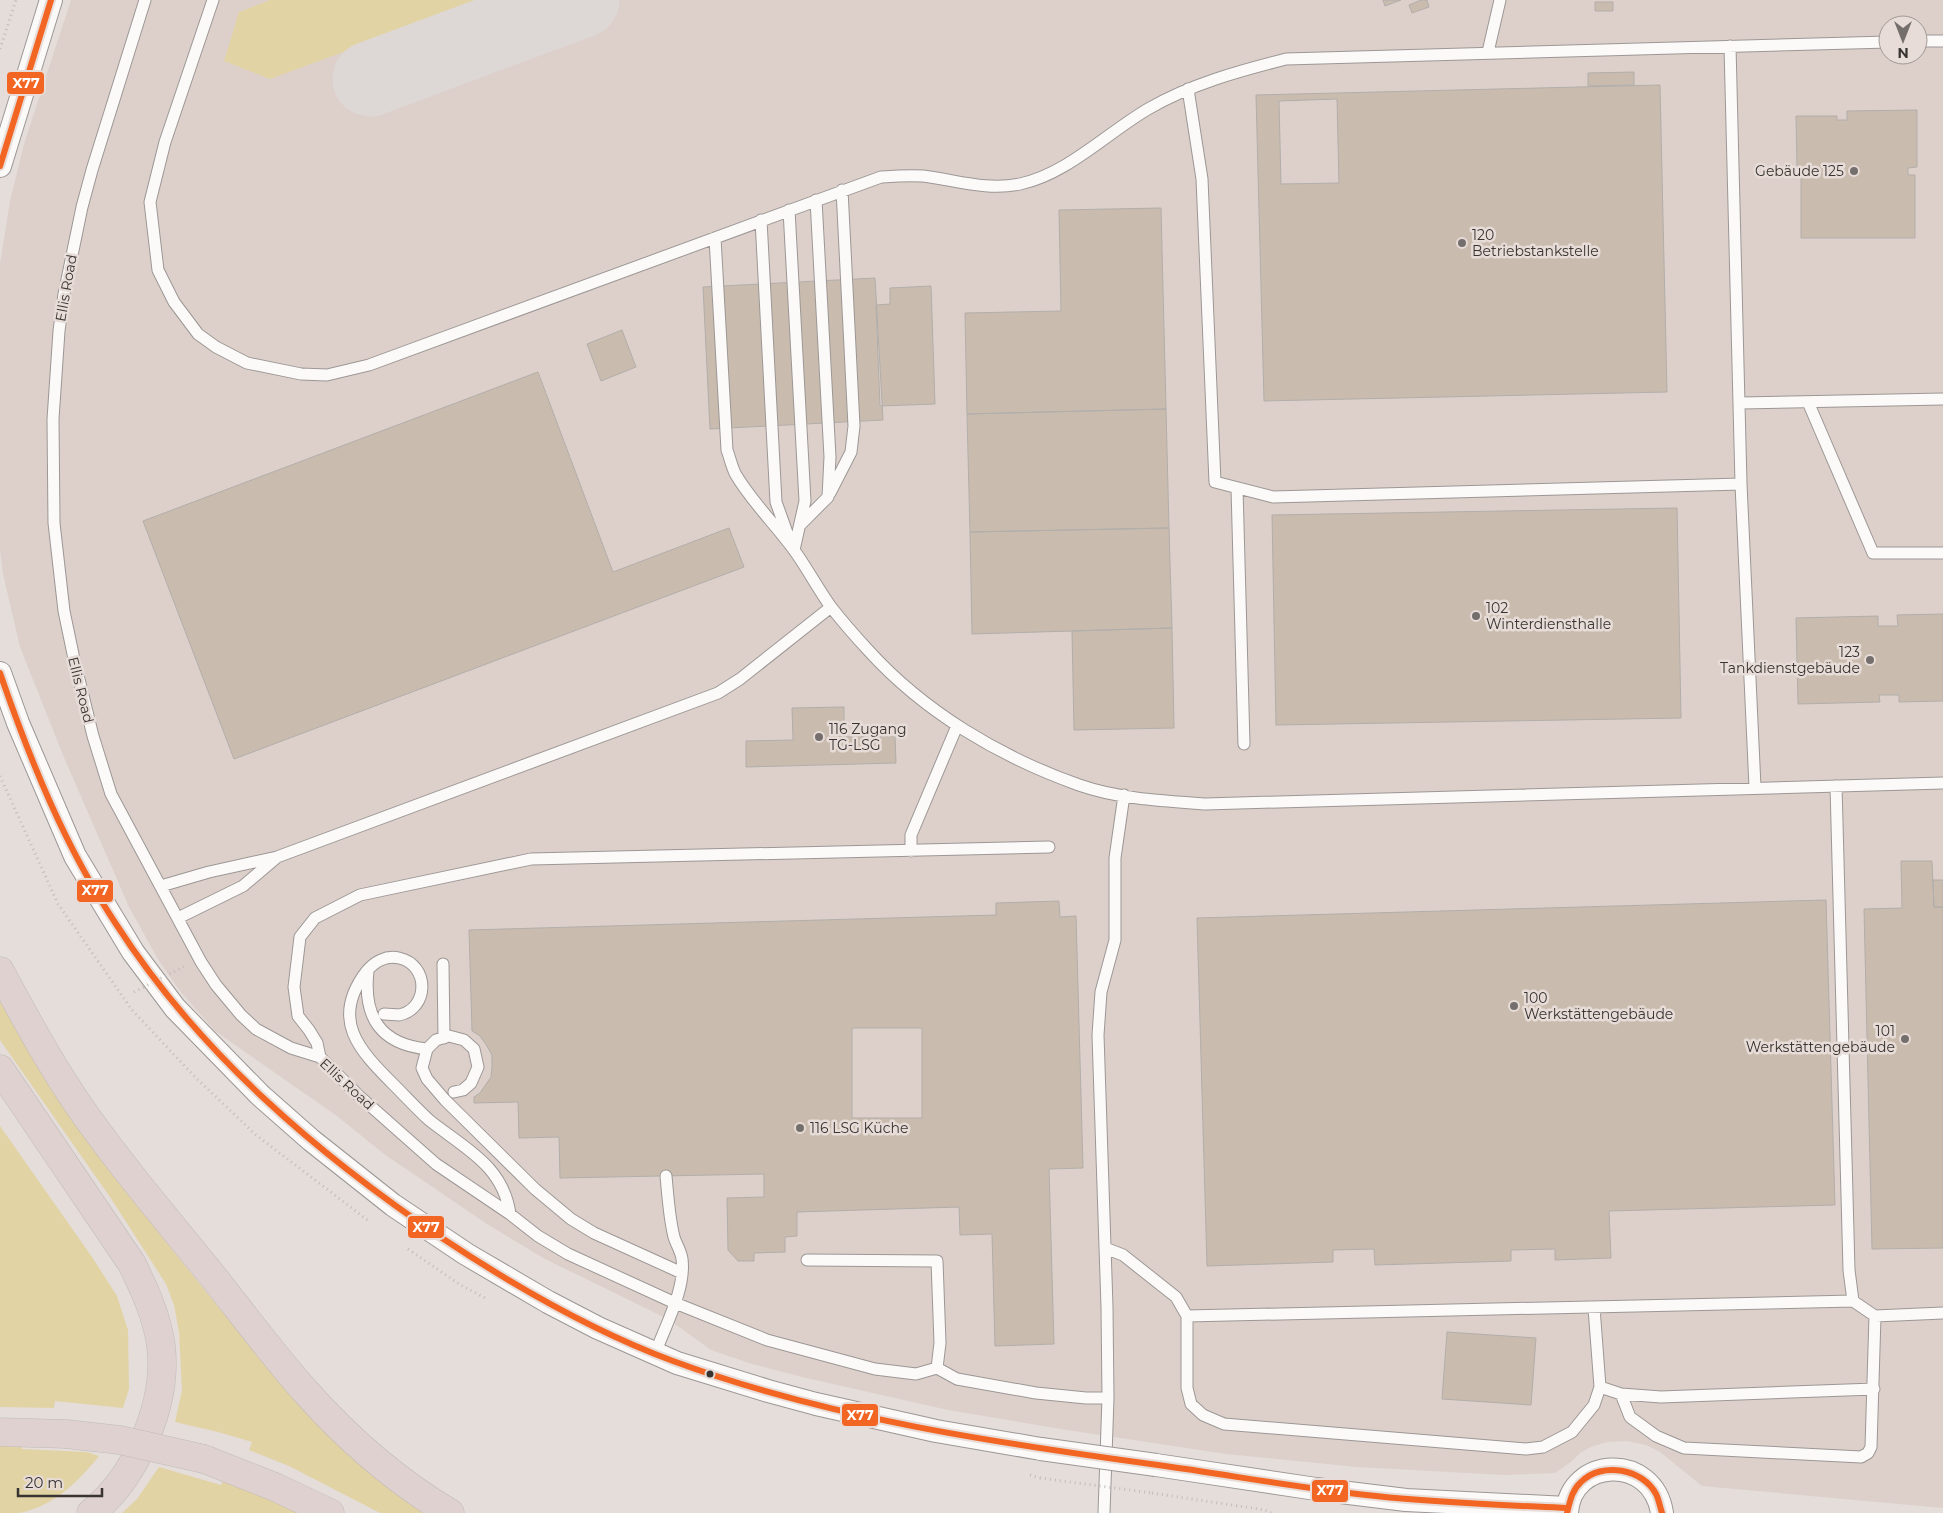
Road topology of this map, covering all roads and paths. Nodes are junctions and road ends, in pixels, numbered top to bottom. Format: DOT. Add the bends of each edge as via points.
graph roads {
  1 [pos="16,0"];
  2 [pos="51,0"];
  3 [pos="145,0"];
  4 [pos="213,0"];
  5 [pos="1500,0"];
  6 [pos="1943,41"];
  7 [pos="1878,42"];
  8 [pos="1928,42"];
  9 [pos="1730,46"];
  10 [pos="0,49"];
  11 [pos="1488,52"];
  12 [pos="1188,89"];
  13 [pos="0,166"];
  14 [pos="842,190"];
  15 [pos="816,200"];
  16 [pos="789,210"];
  17 [pos="762,220"];
  18 [pos="715,238"];
  19 [pos="1943,398"];
  20 [pos="1808,402"];
  21 [pos="1740,403"];
  22 [pos="1741,484"];
  23 [pos="1237,488"];
  24 [pos="828,497"];
  25 [pos="800,526"];
  26 [pos="794,550"];
  27 [pos="1943,553"];
  28 [pos="831,606"];
  29 [pos="0,673"];
  30 [pos="957,726"];
  31 [pos="1244,744"];
  32 [pos="1943,783"];
  33 [pos="1836,786"];
  34 [pos="1755,787"];
  35 [pos="1124,795"];
  36 [pos="1049,847"];
  37 [pos="911,851"];
  38 [pos="277,857"];
  39 [pos="161,886"];
  40 [pos="178,918"];
  41 [pos="443,964"];
  42 [pos="187,965"];
  43 [pos="368,969"];
  44 [pos="0,971"];
  45 [pos="134,992"];
  46 [pos="384,1014"];
  47 [pos="444,1038"];
  48 [pos="427,1049"];
  49 [pos="320,1057"];
  50 [pos="0,1068"];
  51 [pos="454,1092"];
  52 [pos="666,1176"];
  53 [pos="510,1214"];
  54 [pos="1105,1248"];
  55 [pos="807,1260"];
  56 [pos="682,1273"];
  57 [pos="1853,1301"];
  58 [pos="675,1303"];
  59 [pos="1594,1308"];
  60 [pos="1943,1314"];
  61 [pos="1186,1316"];
  62 [pos="1875,1316"];
  63 [pos="655,1354"];
  64 [pos="937,1368"];
  65 [pos="1600,1387"];
  66 [pos="1874,1389"];
  67 [pos="1621,1394"];
  68 [pos="1108,1398"];
  69 [pos="0,1432"];
  70 [pos="1040,1478"];
  71 [pos="1567,1510"];
  72 [pos="91,1513"];
  73 [pos="330,1513"];
  74 [pos="450,1513"];
  75 [pos="1104,1513"];
  76 [pos="1271,1513"];
  77 [pos="1662,1513"];
  1 -- 10 [label="path"];
  2 -- 13 [label="street"];
  3 -- 39 [label="lane, Ellis Road" via="92,170 74,244 59,331 53,470 64,611 93,736 111,794"];
  4 -- 18 [label="lane" via="166,142 150,202 158,270 174,302 198,334 247,363 327,375 361,368"];
  5 -- 11 [label="lane"];
  6 -- 8 [label="lane"];
  7 -- 9 [label="lane"];
  9 -- 11 [label="lane"];
  9 -- 21 [label="lane"];
  11 -- 12 [label="lane" via="1286,59 1231,73"];
  12 -- 14 [label="lane" via="1148,109 1050,174 1021,184 972,185 904,175 881,177"];
  12 -- 23 [label="lane" via="1202,179 1215,482"];
  14 -- 15 [label="lane"];
  14 -- 24 [label="lane" via="854,426 852,452"];
  15 -- 16 [label="lane"];
  15 -- 24 [label="lane" via="830,457"];
  16 -- 17 [label="lane"];
  16 -- 25 [label="lane" via="805,501"];
  17 -- 18 [label="lane"];
  17 -- 26 [label="lane" via="776,502"];
  18 -- 26 [label="lane" via="727,450 735,474"];
  19 -- 20 [label="lane"];
  20 -- 21 [label="lane"];
  20 -- 27 [label="lane" via="1873,553"];
  21 -- 22 [label="lane"];
  22 -- 23 [label="lane" via="1274,497"];
  22 -- 34 [label="lane"];
  23 -- 31 [label="lane"];
  24 -- 25 [label="lane"];
  25 -- 26 [label="lane"];
  26 -- 28 [label="lane"];
  28 -- 30 [label="lane" via="868,651"];
  28 -- 38 [label="lane" via="718,693"];
  29 -- 63 [label="street" via="21,731 75,856 133,952 175,1008 286,1119 394,1205 466,1254 548,1302"];
  30 -- 35 [label="lane" via="1008,755 1070,781"];
  30 -- 37 [label="lane" via="912,835"];
  32 -- 33 [label="lane"];
  33 -- 34 [label="lane"];
  33 -- 57 [label="lane" via="1848,1270"];
  34 -- 35 [label="lane" via="1206,804"];
  35 -- 54 [label="lane" via="1115,858 1115,940 1101,992 1098,1035"];
  36 -- 37 [label="lane"];
  37 -- 49 [label="lane" via="530,859 360,895 314,918 300,937 294,987 298,1016 310,1030"];
  38 -- 39 [label="lane"];
  38 -- 40 [label="lane" via="243,886"];
  39 -- 40 [label="lane, Ellis Road"];
  40 -- 49 [label="lane, Ellis Road" via="201,962 241,1015 273,1039"];
  41 -- 47 [label="lane"];
  42 -- 45 [label="path, bridge"];
  43 -- 46 [label="lane" via="393,956 405,959 416,968 421,978 420,999 414,1006 400,1015"];
  43 -- 48 [label="lane" via="367,1001 383,1033 396,1042"];
  43 -- 53 [label="lane" via="355,987 350,1006 350,1024 356,1041 370,1062 428,1119 498,1176"];
  44 -- 74 [label="highway" via="65,1084 100,1135 300,1385 385,1468"];
  47 -- 48 [label="lane" via="436,1040"];
  47 -- 51 [label="lane" via="464,1040 474,1049 478,1067 471,1083"];
  48 -- 56 [label="lane" via="422,1068 427,1079 535,1189 571,1219 594,1233"];
  49 -- 53 [label="lane, Ellis Road" via="436,1164"];
  50 -- 72 [label="highway" via="132,1264 156,1322 161,1364 153,1421 132,1465"];
  52 -- 56 [label="lane" via="669,1210 682,1258"];
  53 -- 58 [label="lane, Ellis Road" via="568,1254"];
  54 -- 61 [label="lane" via="1123,1255 1176,1297"];
  54 -- 68 [label="lane"];
  55 -- 64 [label="lane" via="937,1261 940,1342"];
  56 -- 58 [label="lane"];
  57 -- 59 [label="lane"];
  57 -- 62 [label="lane"];
  58 -- 63 [label="lane"];
  58 -- 64 [label="lane, Ellis Road" via="767,1340 876,1369 916,1374"];
  59 -- 61 [label="lane"];
  59 -- 65 [label="lane"];
  60 -- 62 [label="lane"];
  61 -- 65 [label="lane" via="1187,1388 1191,1404 1203,1415 1224,1424 1526,1449 1554,1443 1572,1432 1594,1405"];
  62 -- 66 [label="lane"];
  63 -- 71 [label="street, bridge" via="816,1404 936,1431 1041,1449 1406,1500"];
  64 -- 68 [label="lane" via="957,1379 1036,1393"];
  65 -- 67 [label="lane"];
  66 -- 67 [label="lane" via="1661,1397"];
  66 -- 67 [label="lane" via="1871,1447 1861,1457 1684,1448 1656,1436 1630,1417"];
  68 -- 75 [label="lane"];
  69 -- 73 [label="highway, bridge" via="120,1440 204,1460 275,1487"];
  70 -- 76 [label="path, bridge"];
  71 -- 77 [label="street" via="1572,1493 1582,1481 1596,1472 1611,1469 1626,1470 1653,1487"];
}
